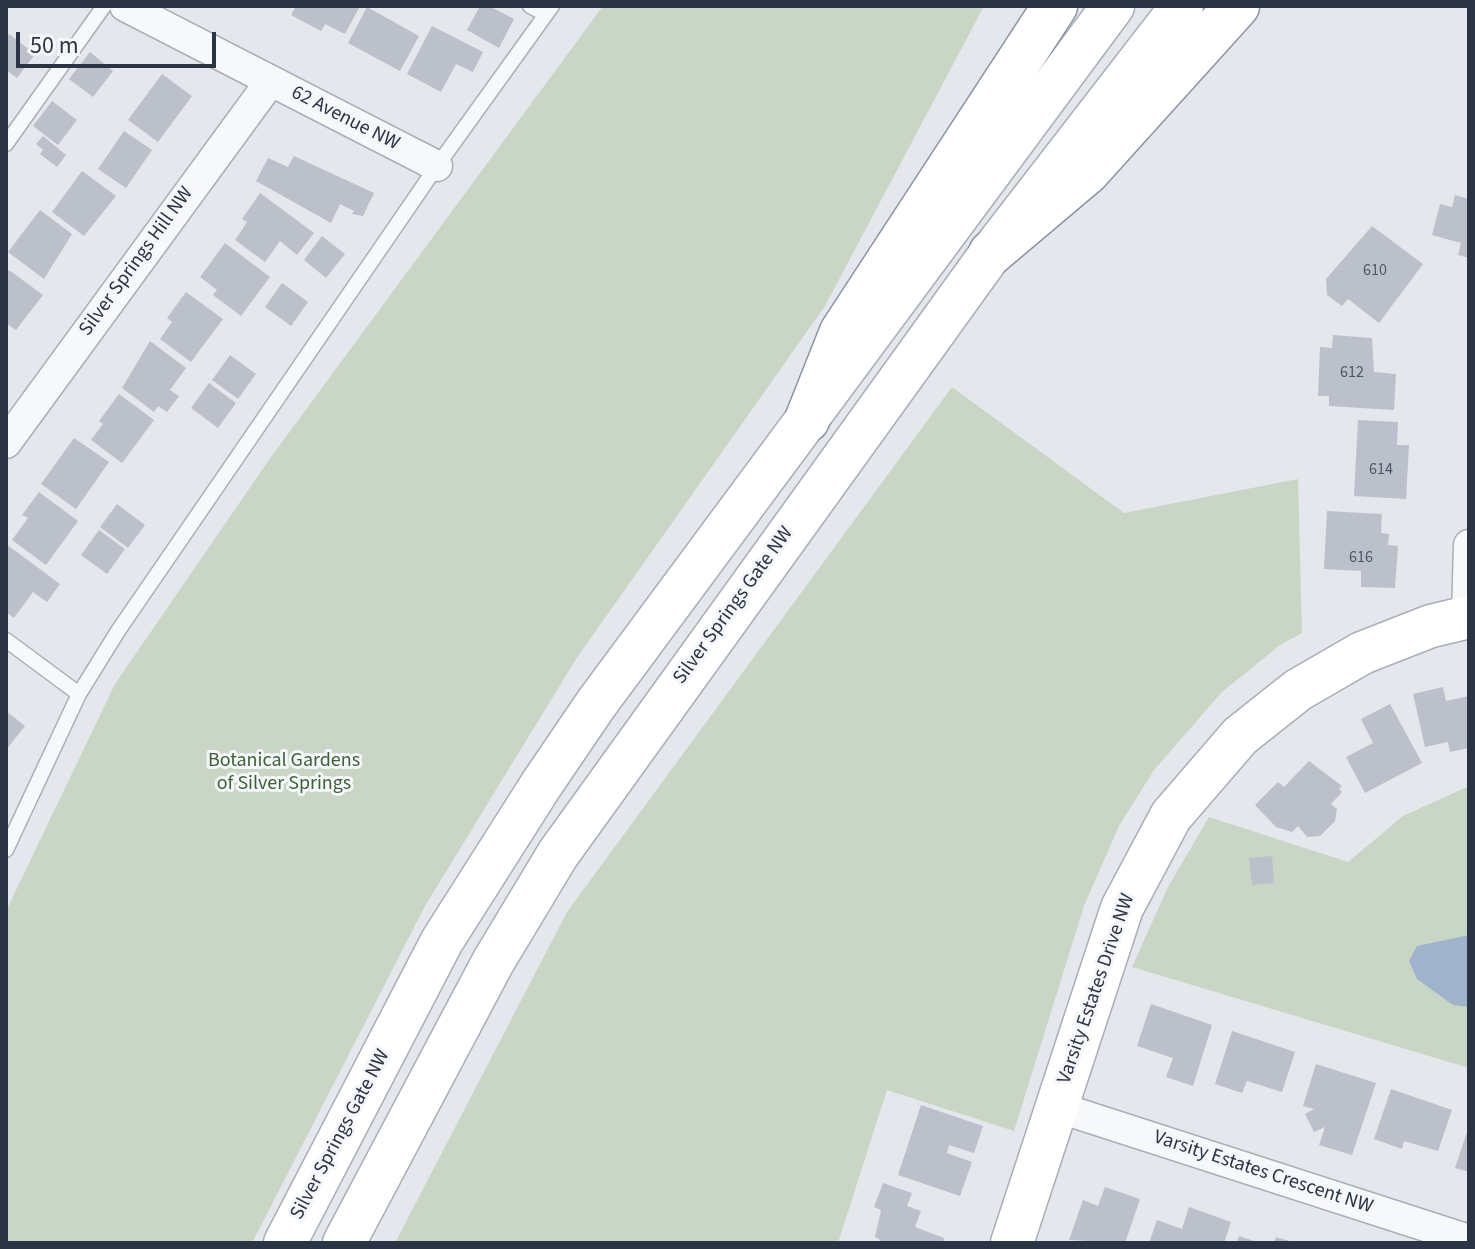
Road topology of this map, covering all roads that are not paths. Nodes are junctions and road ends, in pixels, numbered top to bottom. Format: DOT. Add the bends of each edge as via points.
graph roads {
  1 [pos="104,6"];
  2 [pos="125,6"];
  3 [pos="530,6"];
  4 [pos="1055,6"];
  5 [pos="1113,6"];
  6 [pos="1182,6"];
  7 [pos="1237,6"];
  8 [pos="549,10"];
  9 [pos="270,82"];
  10 [pos="6,144"];
  11 [pos="437,166"];
  12 [pos="991,253"];
  13 [pos="807,420"];
  14 [pos="6,443"];
  15 [pos="1469,545"];
  16 [pos="1468,617"];
  17 [pos="6,640"];
  18 [pos="79,694"];
  19 [pos="6,850"];
  20 [pos="1057,1107"];
  21 [pos="1469,1240"];
  22 [pos="285,1243"];
  23 [pos="344,1243"];
  24 [pos="1012,1243"];
  1 -- 10 [label="lane"];
  2 -- 9 [label="street, 62 Avenue NW"];
  3 -- 8 [label="lane"];
  4 -- 13 [label="highway" via="842,332"];
  5 -- 13 [label="street, Silver Springs Gate NW"];
  6 -- 12 [label="street, Silver Springs Gate NW"];
  7 -- 12 [label="highway" via="1087,172"];
  8 -- 11 [label="lane"];
  9 -- 11 [label="street, 62 Avenue NW"];
  9 -- 14 [label="street, Silver Springs Hill NW"];
  11 -- 18 [label="lane"];
  12 -- 23 [label="street, Silver Springs Gate NW" via="558,854 493,962"];
  13 -- 22 [label="street, Silver Springs Gate NW" via="596,704 442,941"];
  15 -- 16 [label="street"];
  16 -- 20 [label="street, Varsity Estates Drive NW" via="1396,639 1308,683 1240,736 1192,788 1153,845 1122,908"];
  17 -- 18 [label="lane"];
  18 -- 19 [label="lane"];
  20 -- 21 [label="street, Varsity Estates Crescent NW"];
  20 -- 24 [label="street, Varsity Estates Drive NW"];
}
